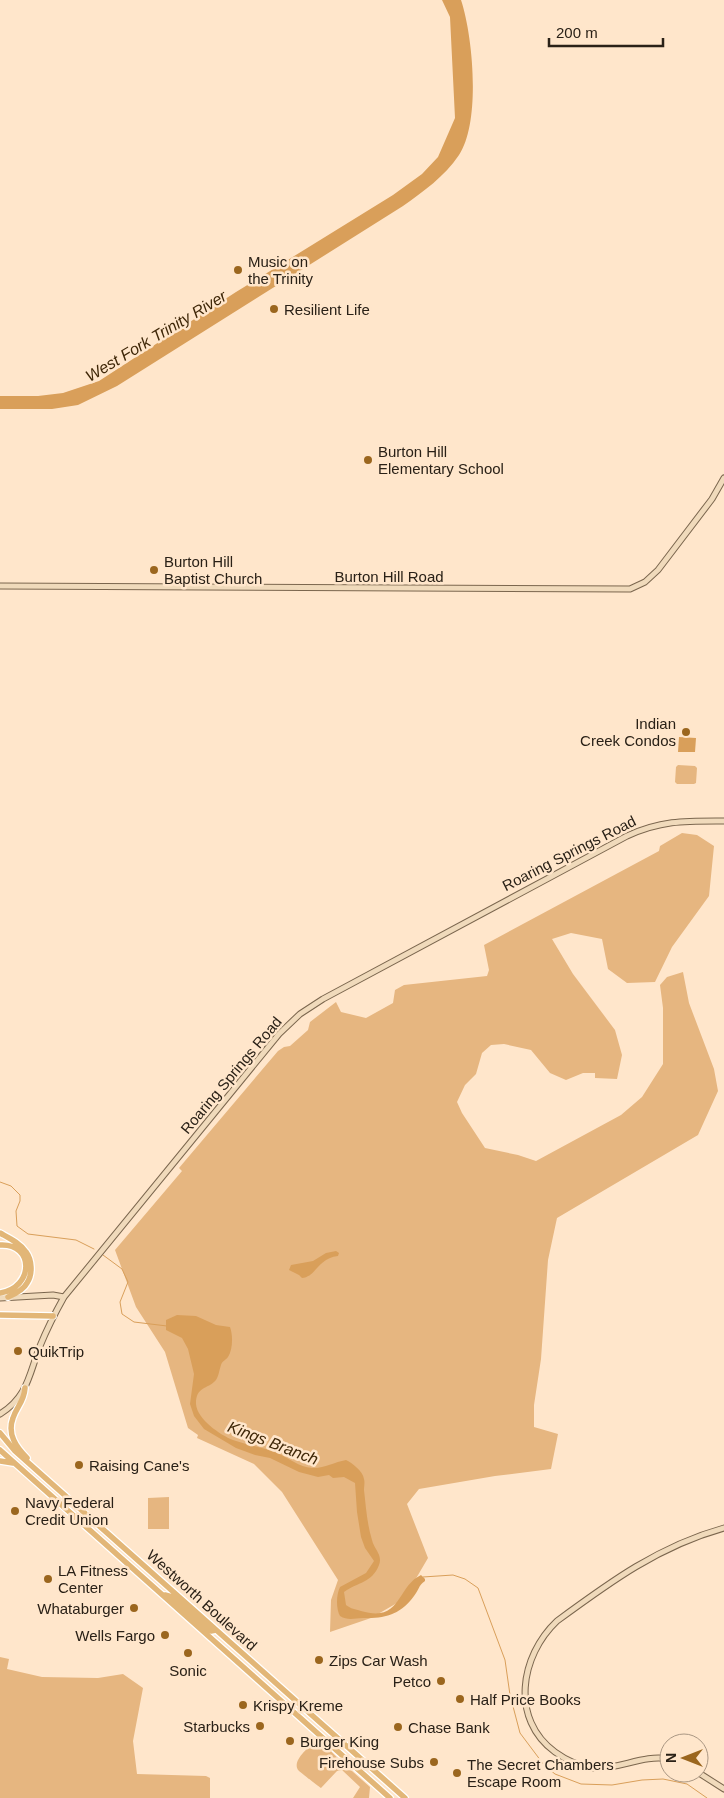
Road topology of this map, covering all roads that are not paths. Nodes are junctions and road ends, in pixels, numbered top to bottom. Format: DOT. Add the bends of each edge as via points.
graph roads {
  1 [pos="724,478"];
  2 [pos="0,586"];
  3 [pos="724,822"];
  4 [pos="0,1233"];
  5 [pos="0,1245"];
  6 [pos="0,1293"];
  7 [pos="8,1297"];
  8 [pos="64,1297"];
  9 [pos="0,1298"];
  10 [pos="0,1315"];
  11 [pos="53,1316"];
  12 [pos="26,1388"];
  13 [pos="0,1414"];
  14 [pos="0,1433"];
  15 [pos="0,1450"];
  16 [pos="0,1461"];
  17 [pos="14,1464"];
  18 [pos="41,1474"];
  19 [pos="724,1528"];
  20 [pos="120,1557"];
  21 [pos="160,1579"];
  22 [pos="163,1595"];
  23 [pos="216,1630"];
  24 [pos="659,1759"];
  25 [pos="709,1779"];
  26 [pos="724,1789"];
  27 [pos="390,1798"];
  28 [pos="405,1798"];
  1 -- 2 [label="street, Burton Hill Road" via="714,497 658,570 645,582 630,589"];
  3 -- 8 [label="street, Roaring Springs Road" via="666,823 626,836 304,1010 279,1034"];
  4 -- 7 [label="main road" via="21,1247 30,1259 27,1283"];
  5 -- 6 [label="main road" via="19,1250 26,1270 19,1284"];
  7 -- 8 [label="street"];
  7 -- 9 [label="street"];
  8 -- 11 [label="street, Roaring Springs Road"];
  10 -- 11 [label="main road"];
  11 -- 12 [label="street, Roaring Springs Road"];
  12 -- 13 [label="street, Roaring Springs Road"];
  12 -- 18 [label="main road" via="13,1417 12,1434 17,1447"];
  14 -- 18 [label="main road, Westworth Boulevard"];
  15 -- 17 [label="main road, Westworth Boulevard"];
  16 -- 17 [label="main road"];
  17 -- 20 [label="main road, Westworth Boulevard"];
  18 -- 21 [label="main road, Westworth Boulevard"];
  19 -- 24 [label="street" via="630,1568 557,1621 539,1644 526,1678 524,1698 529,1719 542,1740 560,1756 594,1768"];
  20 -- 21 [label="main road" via="152,1582"];
  20 -- 22 [label="main road, Westworth Boulevard"];
  21 -- 23 [label="main road, Westworth Boulevard"];
  22 -- 23 [label="main road" via="172,1598 211,1631"];
  22 -- 27 [label="main road, Westworth Boulevard"];
  23 -- 28 [label="main road, Westworth Boulevard"];
  25 -- 26 [label="street"];
}
